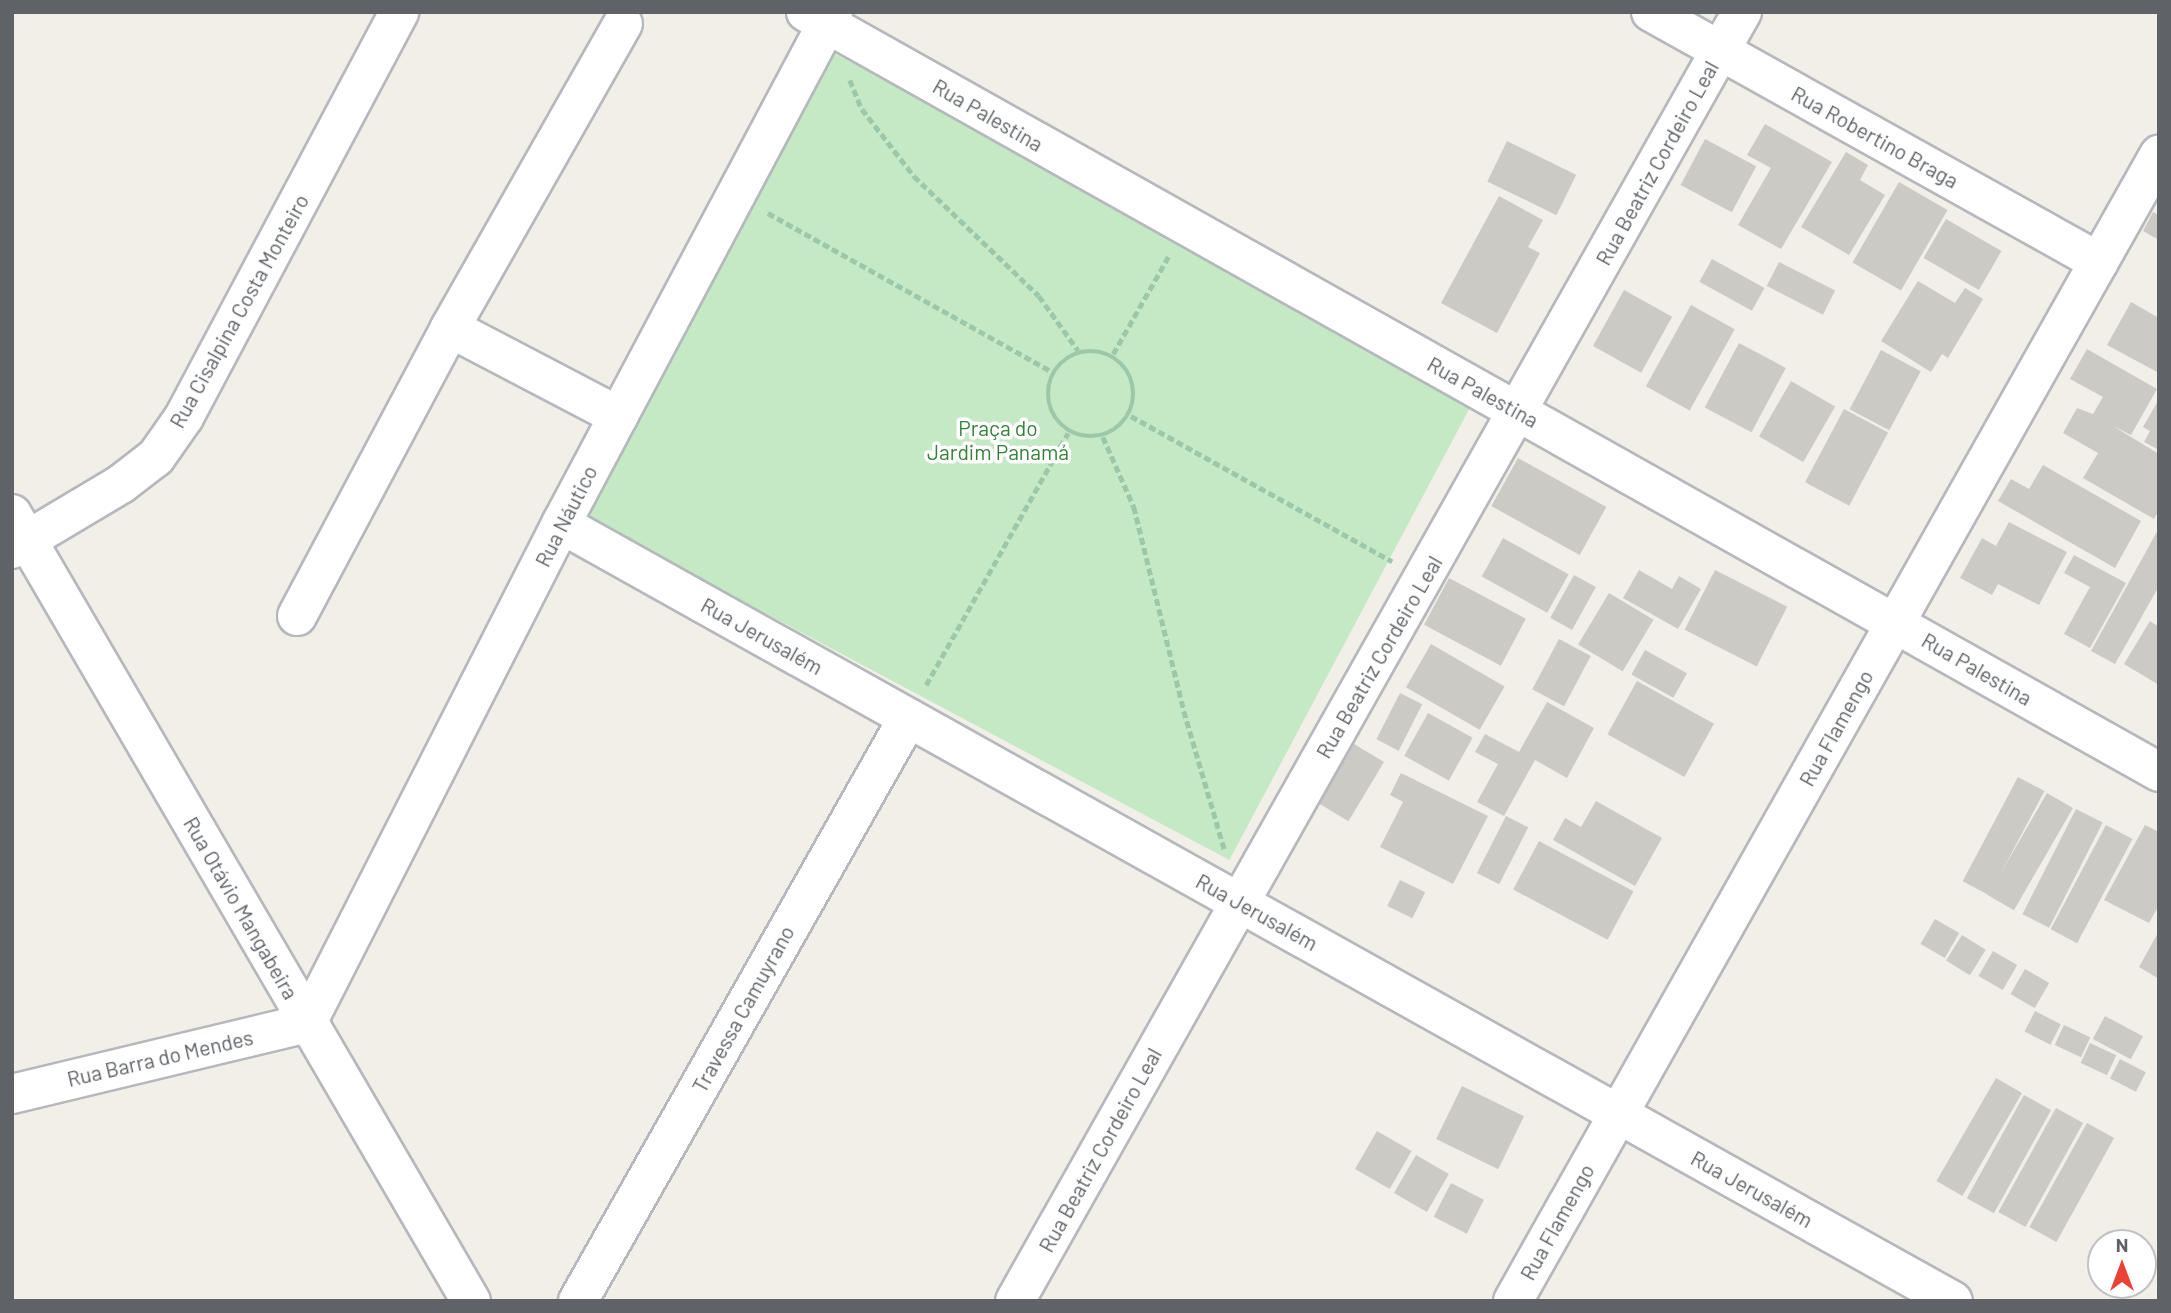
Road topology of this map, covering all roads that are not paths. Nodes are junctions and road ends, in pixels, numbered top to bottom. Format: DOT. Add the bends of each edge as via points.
graph roads {
  1 [pos="399,12"];
  2 [pos="1651,12"];
  3 [pos="1742,12"];
  4 [pos="822,16"];
  5 [pos="623,24"];
  6 [pos="1720,51"];
  7 [pos="2159,155"];
  8 [pos="2099,262"];
  9 [pos="450,328"];
  10 [pos="1517,411"];
  11 [pos="618,416"];
  12 [pos="561,524"];
  13 [pos="17,534"];
  14 [pos="297,616"];
  15 [pos="1895,622"];
  16 [pos="908,718"];
  17 [pos="2159,772"];
  18 [pos="1239,903"];
  19 [pos="307,1023"];
  20 [pos="12,1094"];
  21 [pos="1618,1114"];
  22 [pos="471,1301"];
  23 [pos="578,1301"];
  24 [pos="1015,1301"];
  25 [pos="1513,1301"];
  26 [pos="1953,1301"];
  1 -- 13 [label="street, Rua Cisalpina Costa Monteiro" via="184,416 156,457 121,484"];
  2 -- 6 [label="street, Rua Robertino Braga"];
  3 -- 6 [label="street, Rua Beatriz Cordeiro Leal"];
  4 -- 10 [label="street, Rua Palestina"];
  4 -- 11 [label="street, Rua Náutico" via="736,195"];
  5 -- 9 [label="street"];
  6 -- 8 [label="street, Rua Robertino Braga"];
  6 -- 10 [label="street, Rua Beatriz Cordeiro Leal"];
  7 -- 8 [label="street, Rua Flamengo"];
  8 -- 15 [label="street, Rua Flamengo"];
  9 -- 11 [label="street"];
  9 -- 14 [label="street"];
  10 -- 15 [label="street, Rua Palestina"];
  10 -- 18 [label="street, Rua Beatriz Cordeiro Leal"];
  11 -- 12 [label="street, Rua Náutico"];
  12 -- 16 [label="street, Rua Jerusalém"];
  12 -- 19 [label="street, Rua Náutico"];
  13 -- 19 [label="street, Rua Otávio Mangabeira"];
  15 -- 17 [label="street, Rua Palestina"];
  15 -- 21 [label="street, Rua Flamengo"];
  16 -- 18 [label="street, Rua Jerusalém"];
  16 -- 23 [label="street, Travessa Camuyrano"];
  18 -- 21 [label="street, Rua Jerusalém"];
  18 -- 24 [label="street, Rua Beatriz Cordeiro Leal"];
  19 -- 20 [label="street, Rua Barra do Mendes"];
  19 -- 22 [label="street, Rua Otávio Mangabeira"];
  21 -- 25 [label="street, Rua Flamengo"];
  21 -- 26 [label="street, Rua Jerusalém"];
}
